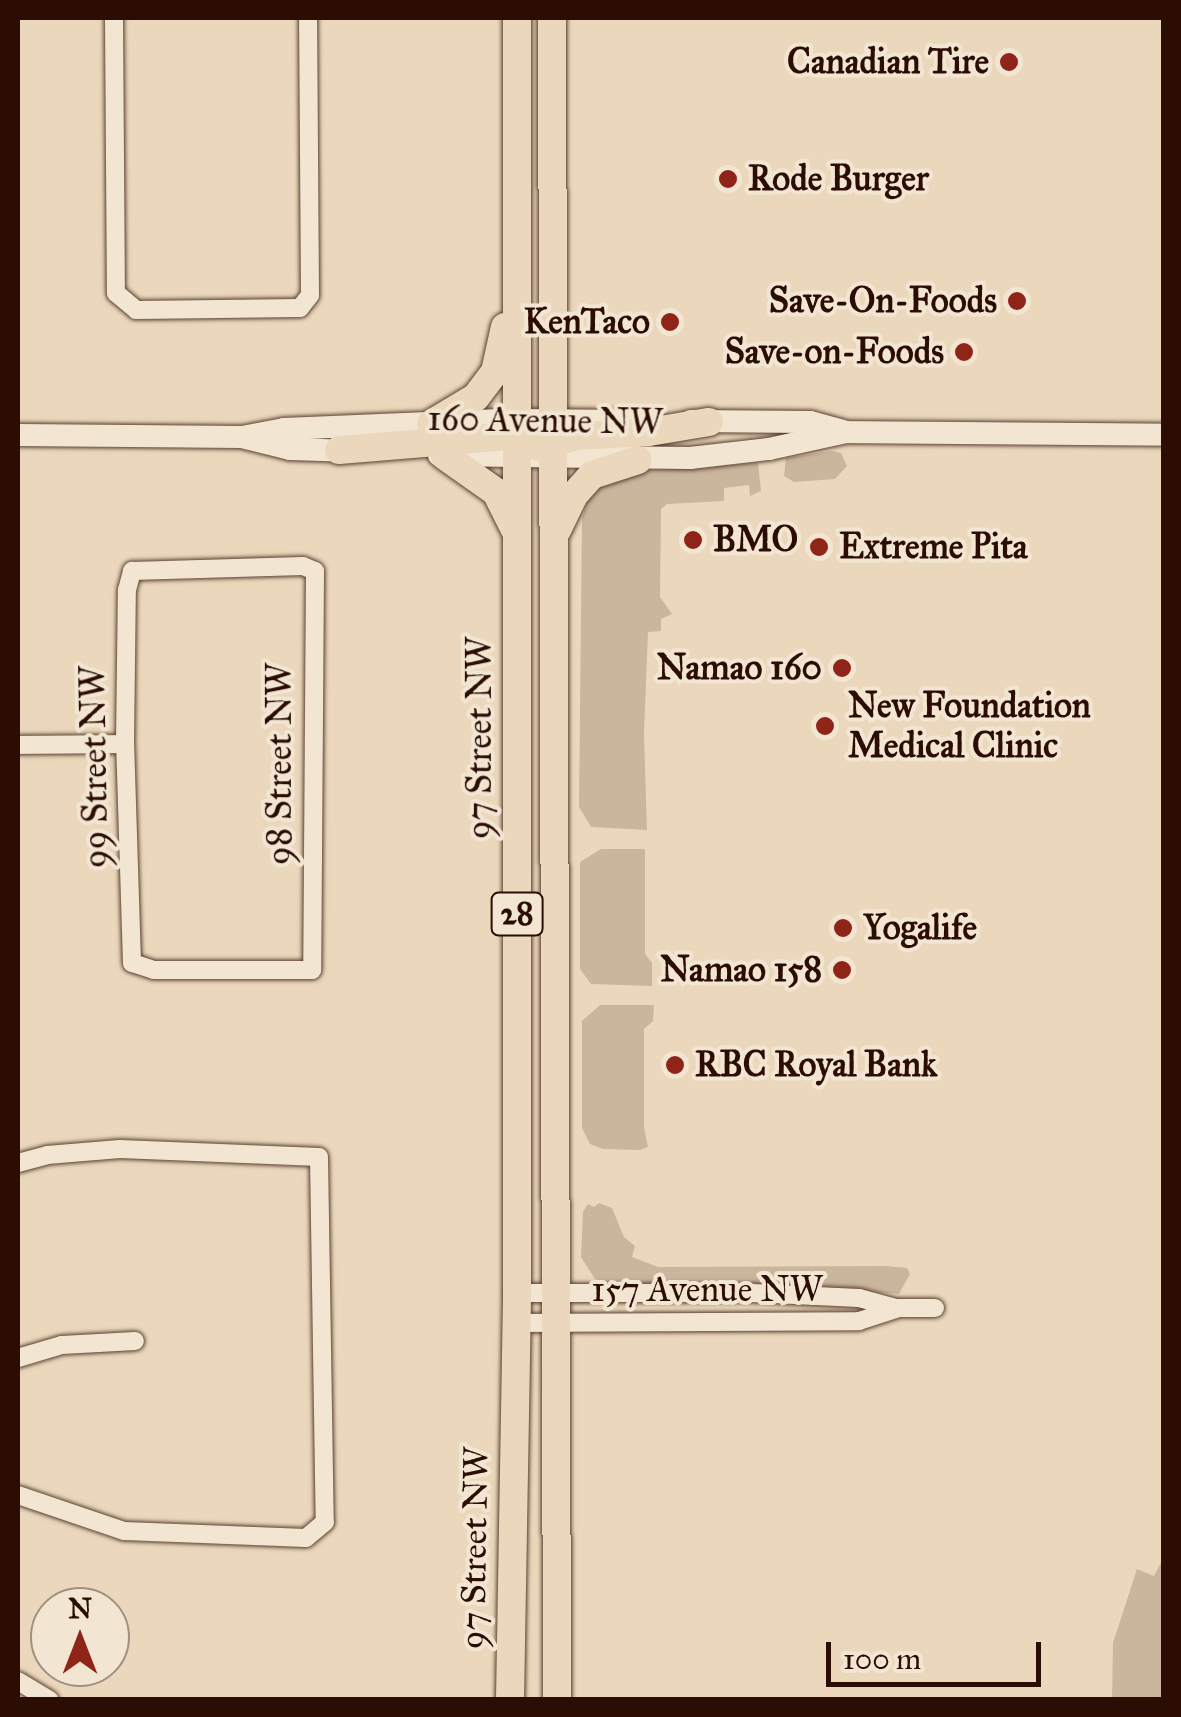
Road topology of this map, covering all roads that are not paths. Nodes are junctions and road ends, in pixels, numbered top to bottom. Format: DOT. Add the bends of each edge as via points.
graph roads {
  1 [pos="114,18"];
  2 [pos="308,18"];
  3 [pos="517,18"];
  4 [pos="552,18"];
  5 [pos="516,262"];
  6 [pos="710,422"];
  7 [pos="431,424"];
  8 [pos="846,432"];
  9 [pos="1164,434"];
  10 [pos="18,435"];
  11 [pos="242,437"];
  12 [pos="518,438"];
  13 [pos="554,439"];
  14 [pos="339,450"];
  15 [pos="445,456"];
  16 [pos="638,460"];
  17 [pos="518,536"];
  18 [pos="554,536"];
  19 [pos="132,571"];
  20 [pos="125,744"];
  21 [pos="18,745"];
  22 [pos="132,963"];
  23 [pos="18,1162"];
  24 [pos="554,1292"];
  25 [pos="517,1293"];
  26 [pos="896,1308"];
  27 [pos="935,1308"];
  28 [pos="516,1323"];
  29 [pos="554,1323"];
  30 [pos="135,1341"];
  31 [pos="18,1358"];
  32 [pos="18,1495"];
  33 [pos="18,1681"];
  34 [pos="50,1700"];
  35 [pos="510,1700"];
  36 [pos="557,1700"];
  1 -- 2 [label="street" via="116,293 136,310 300,308 310,295"];
  3 -- 5 [label="main road, 97 Street NW"];
  4 -- 13 [label="main road"];
  5 -- 7 [label="main road" via="495,372 467,404"];
  5 -- 12 [label="main road, 97 Street NW"];
  6 -- 8 [label="street, 160 Avenue NW" via="810,422"];
  6 -- 13 [label="main road"];
  7 -- 11 [label="street, 160 Avenue NW"];
  7 -- 12 [label="street, 160 Avenue NW"];
  8 -- 9 [label="street, 160 Avenue NW"];
  8 -- 16 [label="street, 160 Avenue NW" via="769,449"];
  10 -- 11 [label="street, 160 Avenue NW"];
  11 -- 14 [label="street, 160 Avenue NW" via="290,449"];
  12 -- 13 [label="main road" via="548,428"];
  12 -- 14 [label="main road"];
  12 -- 15 [label="street, 160 Avenue NW"];
  12 -- 17 [label="main road, 97 Street NW"];
  13 -- 16 [label="street, 160 Avenue NW"];
  13 -- 18 [label="main road"];
  14 -- 15 [label="street, 160 Avenue NW"];
  15 -- 17 [label="main road" via="496,492"];
  16 -- 18 [label="main road" via="592,476 574,495"];
  17 -- 25 [label="main road, 97 Street NW / 28"];
  18 -- 24 [label="main road"];
  19 -- 20 [label="street, 99 Street NW"];
  19 -- 22 [label="street, 98 Street NW" via="315,571 312,970 154,970"];
  20 -- 21 [label="street"];
  20 -- 22 [label="street, 99 Street NW"];
  23 -- 32 [label="street" via="120,1149 319,1157 325,1522 306,1538 124,1531"];
  24 -- 25 [label="street, 157 Avenue NW"];
  24 -- 26 [label="street, 157 Avenue NW" via="859,1298"];
  24 -- 29 [label="main road"];
  25 -- 28 [label="main road, 97 Street NW"];
  26 -- 27 [label="street, 157 Avenue NW"];
  26 -- 29 [label="street, 157 Avenue NW" via="858,1321"];
  28 -- 29 [label="street, 157 Avenue NW"];
  28 -- 35 [label="main road, 97 Street NW"];
  29 -- 36 [label="main road"];
  30 -- 31 [label="street" via="62,1346"];
  33 -- 34 [label="street"];
}
